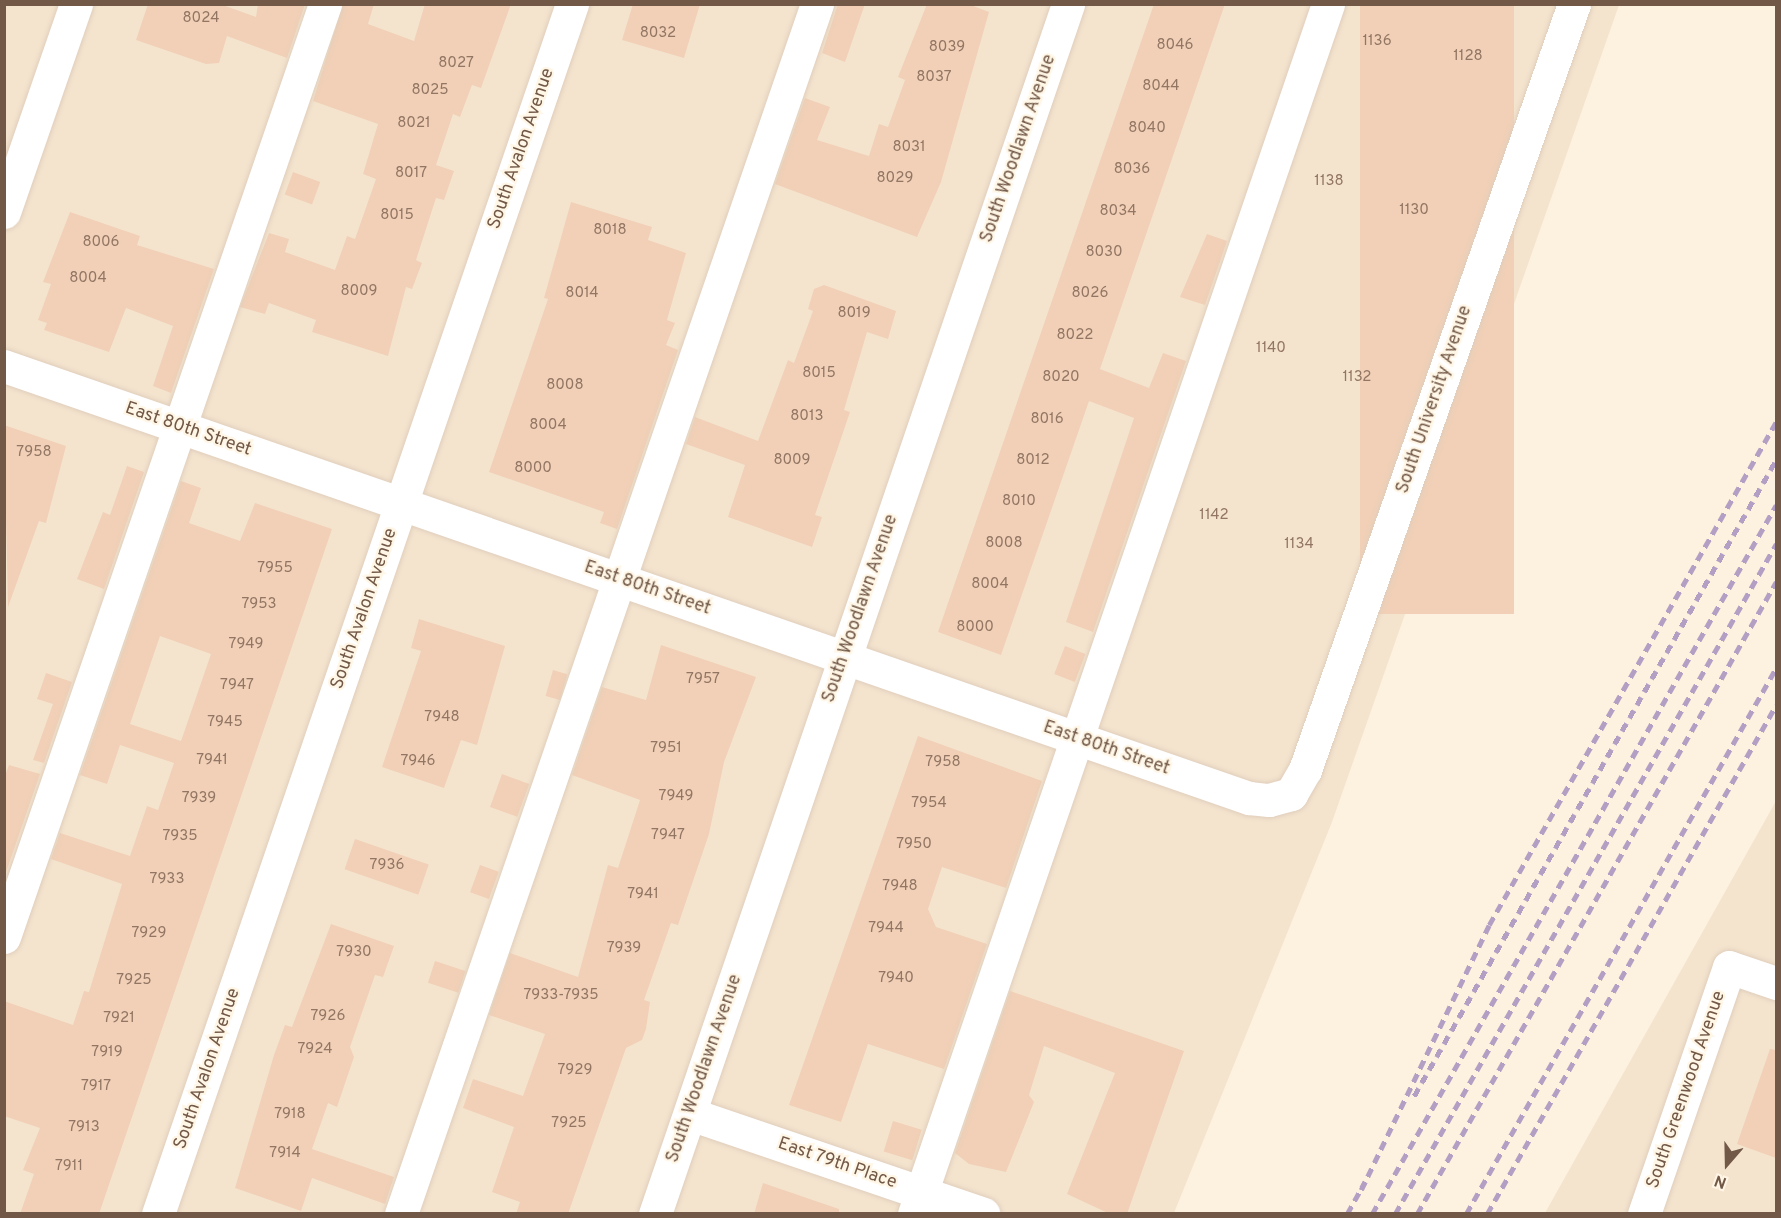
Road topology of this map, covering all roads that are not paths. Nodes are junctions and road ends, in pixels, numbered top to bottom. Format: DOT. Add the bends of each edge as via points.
graph roads {
  1 [pos="76,4"];
  2 [pos="325,4"];
  3 [pos="572,4"];
  4 [pos="816,4"];
  5 [pos="1068,4"];
  6 [pos="1328,4"];
  7 [pos="1574,4"];
  8 [pos="4,212"];
  9 [pos="4,366"];
  10 [pos="180,427"];
  11 [pos="401,504"];
  12 [pos="619,580"];
  13 [pos="844,658"];
  14 [pos="1077,739"];
  15 [pos="1291,794"];
  16 [pos="4,937"];
  17 [pos="1776,983"];
  18 [pos="690,1114"];
  19 [pos="917,1203"];
  20 [pos="158,1214"];
  21 [pos="401,1214"];
  22 [pos="655,1214"];
  23 [pos="983,1214"];
  24 [pos="1644,1214"];
  1 -- 8 [label="street"];
  2 -- 10 [label="street"];
  3 -- 11 [label="street, South Avalon Avenue"];
  4 -- 12 [label="street"];
  5 -- 13 [label="street, South Woodlawn Avenue"];
  6 -- 14 [label="street"];
  7 -- 15 [label="street, South University Avenue" via="1305,770"];
  9 -- 10 [label="street, East 80th Street"];
  10 -- 11 [label="street, East 80th Street"];
  10 -- 16 [label="street"];
  11 -- 12 [label="street, East 80th Street"];
  11 -- 20 [label="street, South Avalon Avenue"];
  12 -- 13 [label="street, East 80th Street"];
  12 -- 21 [label="street"];
  13 -- 14 [label="street, East 80th Street"];
  13 -- 18 [label="street, South Woodlawn Avenue"];
  14 -- 15 [label="street, East 80th Street" via="1249,798"];
  14 -- 19 [label="street"];
  17 -- 24 [label="street, South Greenwood Avenue" via="1729,967"];
  18 -- 19 [label="street, East 79th Place"];
  18 -- 22 [label="street, South Woodlawn Avenue"];
  19 -- 23 [label="street, East 79th Place"];
}
